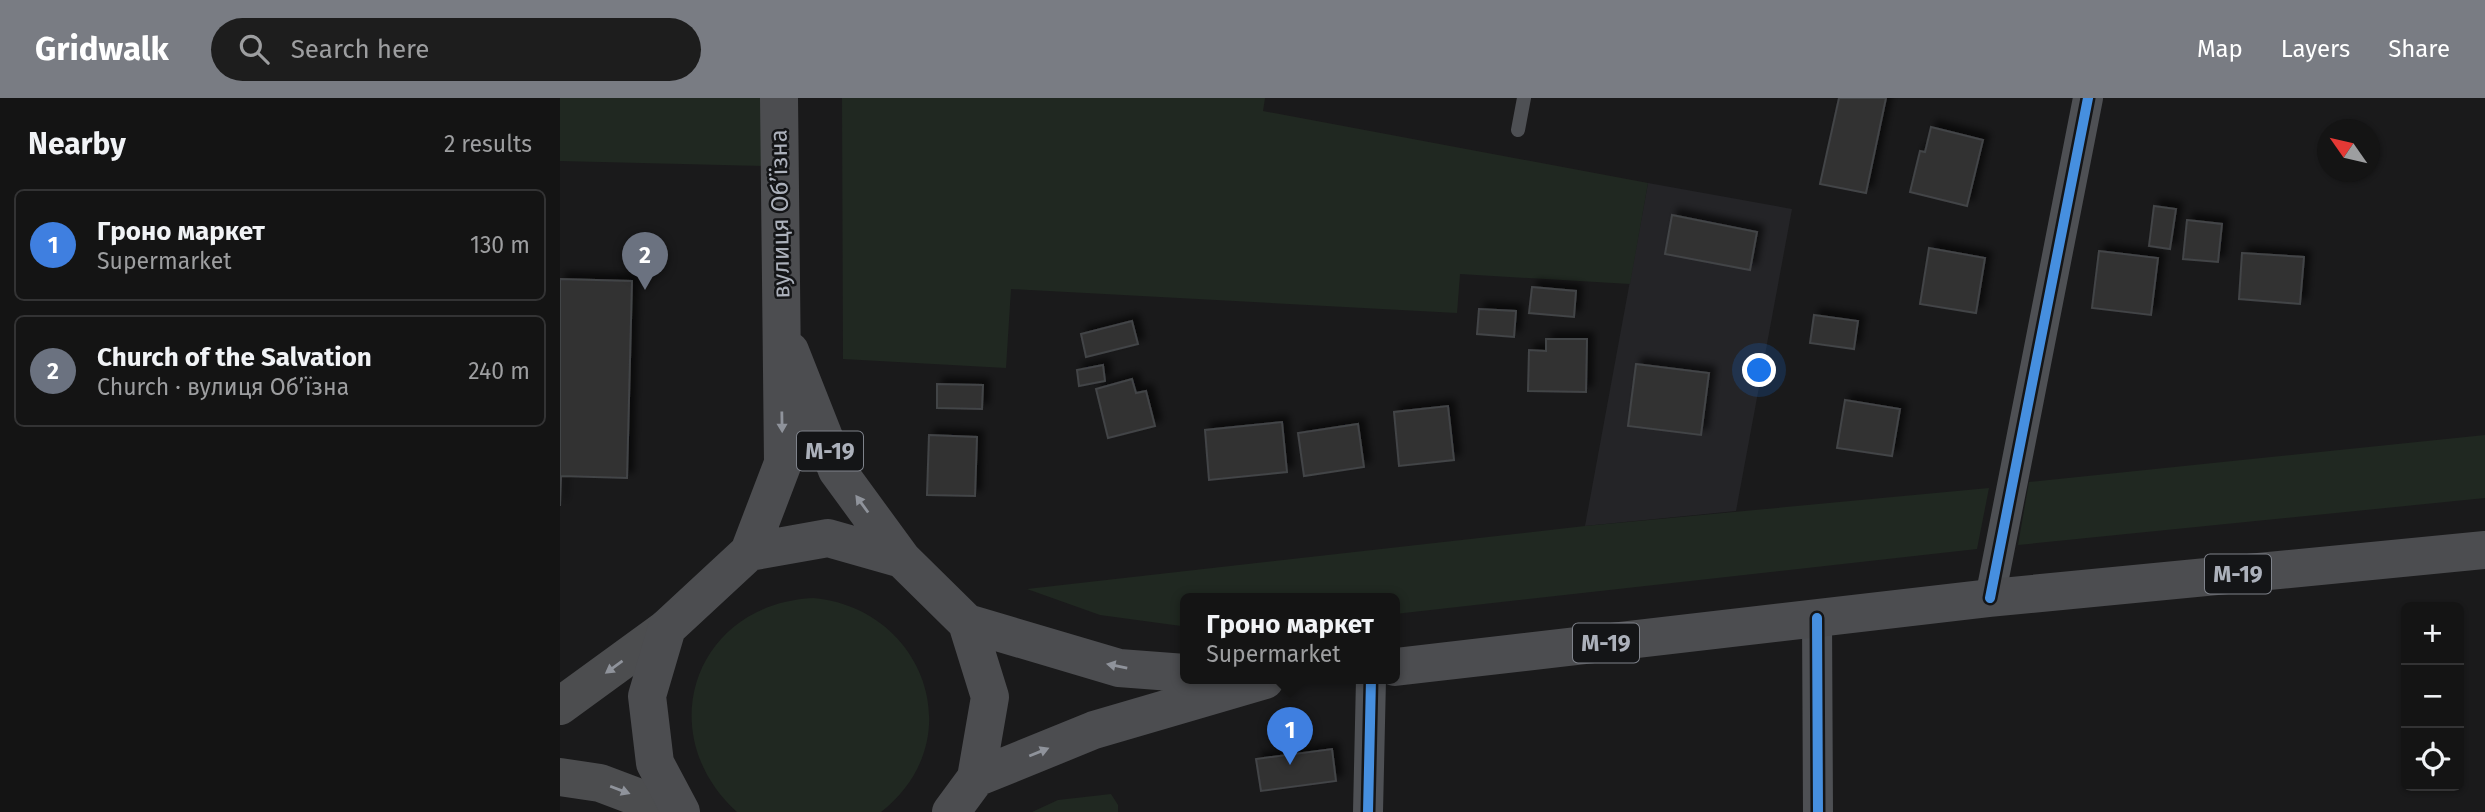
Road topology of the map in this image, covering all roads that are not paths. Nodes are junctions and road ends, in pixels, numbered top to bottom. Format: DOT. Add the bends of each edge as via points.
graph roads {
  1 [pos="779,98"];
  2 [pos="1524,98"];
  3 [pos="2088,98"];
  4 [pos="1518,130"];
  5 [pos="781,330"];
  6 [pos="2485,550"];
  7 [pos="749,552"];
  8 [pos="902,559"];
  9 [pos="1990,598"];
  10 [pos="1817,618"];
  11 [pos="967,623"];
  12 [pos="667,628"];
  13 [pos="1400,666"];
  14 [pos="1180,673"];
  15 [pos="1251,684"];
  16 [pos="1371,684"];
  17 [pos="560,705"];
  18 [pos="560,777"];
  19 [pos="976,778"];
  20 [pos="679,812"];
  21 [pos="951,812"];
  22 [pos="1368,812"];
  23 [pos="1818,812"];
  1 -- 5 [label="highway, вулиця Об’їзна / М-19"];
  2 -- 4 [label="lane"];
  3 -- 9 [label="street"];
  5 -- 7 [label="highway, М-19, one-way" via="783,463"];
  8 -- 5 [label="highway, М-19, one-way" via="837,470"];
  6 -- 9 [label="highway, М-19"];
  7 -- 8 [label="highway, М-19" via="828,538"];
  7 -- 12 [label="highway, М-19"];
  8 -- 11 [label="highway, М-19"];
  9 -- 10 [label="highway, М-19"];
  10 -- 13 [label="highway, М-19"];
  10 -- 23 [label="street"];
  14 -- 11 [label="highway, М-19, one-way" via="1119,668"];
  11 -- 19 [label="highway, М-19" via="990,697"];
  12 -- 17 [label="main road, one-way"];
  12 -- 20 [label="highway" via="647,696 655,763"];
  19 -- 15 [label="highway, one-way" via="1094,730"];
  16 -- 22 [label="street"];
  18 -- 20 [label="main road, one-way" via="600,783"];
  19 -- 21 [label="highway, М-19"];
}
